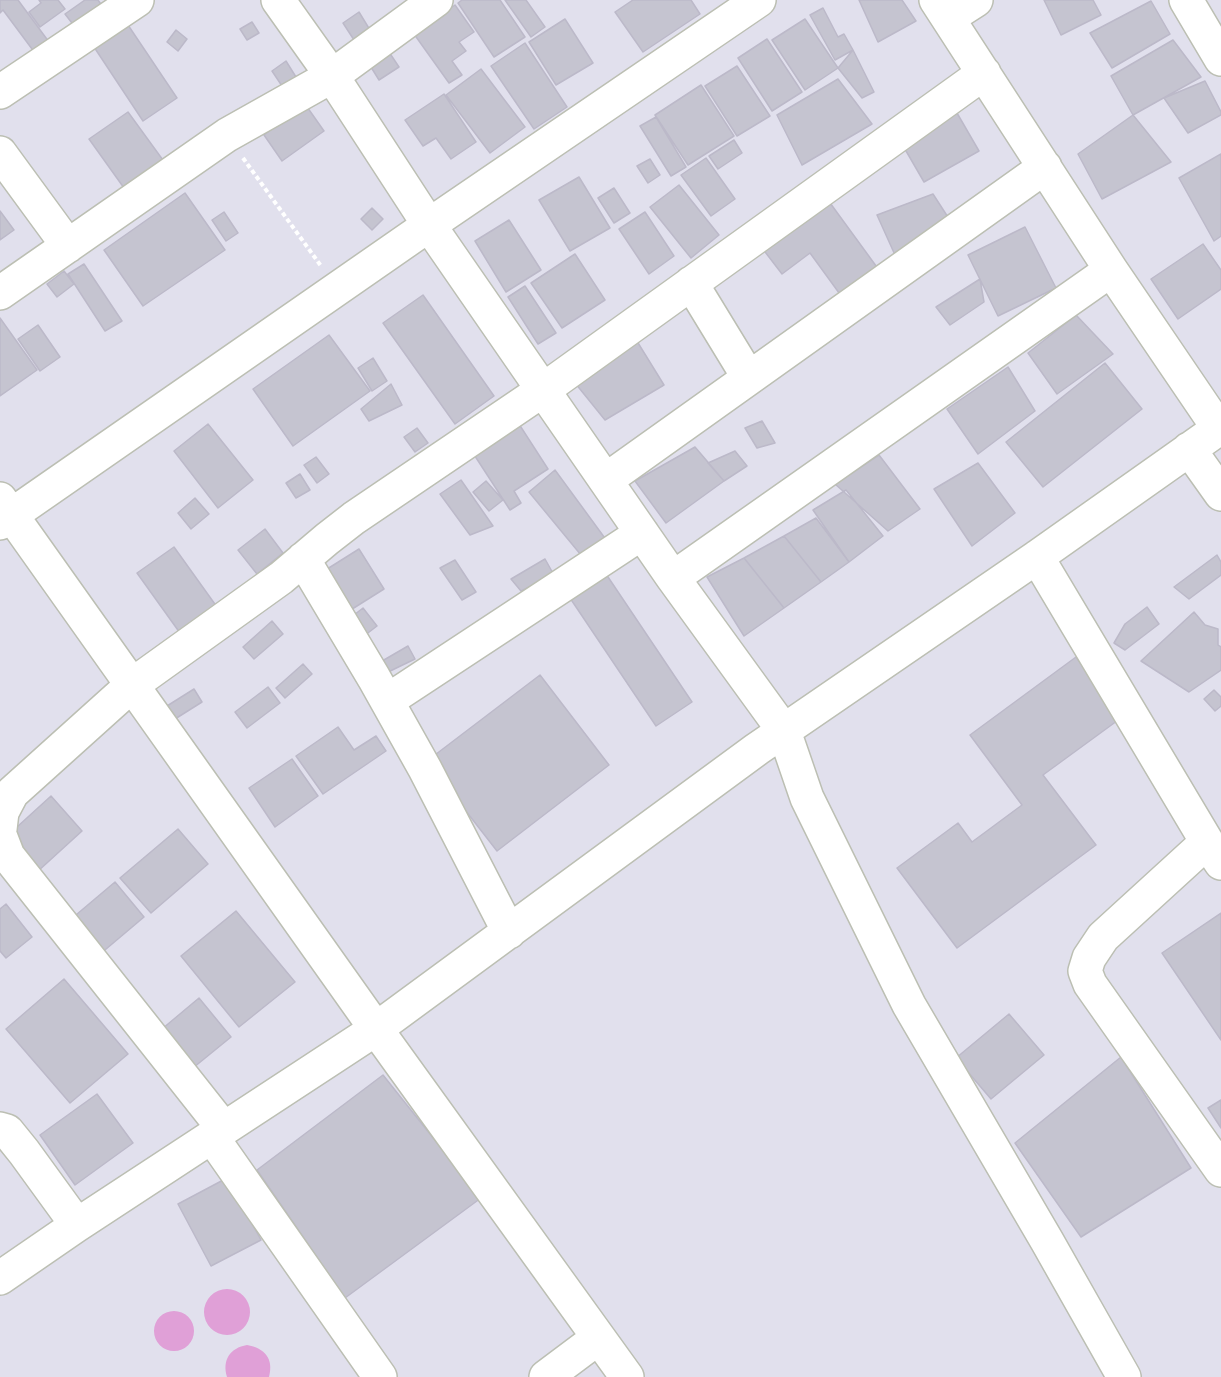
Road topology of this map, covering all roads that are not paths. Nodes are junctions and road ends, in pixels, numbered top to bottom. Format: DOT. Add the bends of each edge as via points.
graph roads {
  1 [pos="137,0"];
  2 [pos="278,0"];
  3 [pos="436,0"];
  4 [pos="976,0"];
  5 [pos="1186,0"];
  6 [pos="743,4"];
  7 [pos="942,9"];
  8 [pos="1221,59"];
  9 [pos="984,73"];
  10 [pos="332,76"];
  11 [pos="0,92"];
  12 [pos="0,153"];
  13 [pos="1045,167"];
  14 [pos="429,225"];
  15 [pos="68,246"];
  16 [pos="1112,270"];
  17 [pos="692,283"];
  18 [pos="0,293"];
  19 [pos="748,378"];
  20 [pos="543,390"];
  21 [pos="1220,428"];
  22 [pos="1189,449"];
  23 [pos="606,480"];
  24 [pos="1221,494"];
  25 [pos="4,512"];
  26 [pos="642,533"];
  27 [pos="1037,557"];
  28 [pos="303,559"];
  29 [pos="673,578"];
  30 [pos="132,685"];
  31 [pos="387,701"];
  32 [pos="784,731"];
  33 [pos="0,829"];
  34 [pos="0,835"];
  35 [pos="1214,853"];
  36 [pos="509,932"];
  37 [pos="376,1029"];
  38 [pos="0,1129"];
  39 [pos="218,1133"];
  40 [pos="1221,1170"];
  41 [pos="77,1225"];
  42 [pos="0,1278"];
  43 [pos="598,1338"];
  44 [pos="380,1377"];
  45 [pos="546,1377"];
  46 [pos="627,1377"];
  47 [pos="1124,1377"];
  1 -- 11 [label="street"];
  2 -- 10 [label="street"];
  3 -- 10 [label="street"];
  4 -- 7 [label="street"];
  5 -- 8 [label="street"];
  6 -- 14 [label="street"];
  7 -- 9 [label="street"];
  9 -- 13 [label="street"];
  9 -- 17 [label="street"];
  10 -- 14 [label="street"];
  10 -- 15 [label="street" via="227,135"];
  12 -- 15 [label="street"];
  13 -- 16 [label="street"];
  13 -- 19 [label="street"];
  14 -- 20 [label="street"];
  14 -- 25 [label="street"];
  15 -- 18 [label="street"];
  16 -- 21 [label="street"];
  16 -- 29 [label="street"];
  17 -- 19 [label="street"];
  17 -- 20 [label="street"];
  19 -- 23 [label="street"];
  20 -- 23 [label="street"];
  20 -- 28 [label="street" via="354,518"];
  21 -- 22 [label="street"];
  22 -- 24 [label="street"];
  22 -- 27 [label="street"];
  23 -- 26 [label="street"];
  25 -- 30 [label="street"];
  26 -- 29 [label="street"];
  26 -- 31 [label="street"];
  27 -- 32 [label="street"];
  27 -- 35 [label="street"];
  28 -- 30 [label="street"];
  28 -- 31 [label="street"];
  29 -- 32 [label="street"];
  30 -- 33 [label="street" via="12,793 2,812"];
  30 -- 37 [label="street"];
  31 -- 36 [label="street"];
  32 -- 36 [label="street"];
  32 -- 47 [label="street" via="807,798 909,1005"];
  34 -- 39 [label="street" via="8,856"];
  35 -- 40 [label="street" via="1103,937 1085,971 1090,984"];
  36 -- 37 [label="street"];
  37 -- 39 [label="street"];
  37 -- 43 [label="street"];
  38 -- 41 [label="street" via="7,1131 24,1152"];
  39 -- 41 [label="street"];
  39 -- 44 [label="street"];
  41 -- 42 [label="street"];
  43 -- 45 [label="street"];
  43 -- 46 [label="street"];
}
